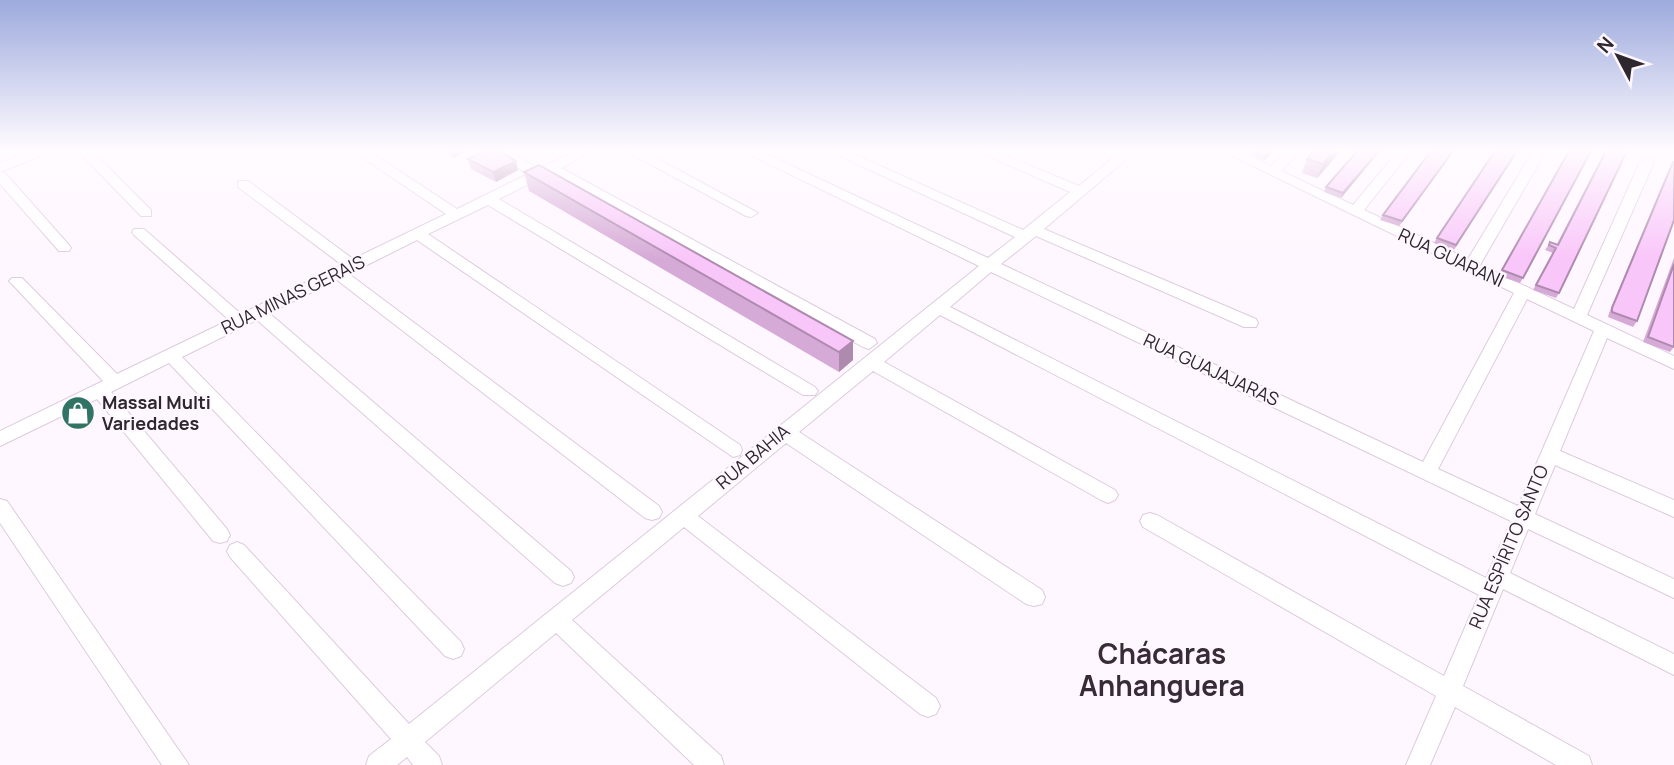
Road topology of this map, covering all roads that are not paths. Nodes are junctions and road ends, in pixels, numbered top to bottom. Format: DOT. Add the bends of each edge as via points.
graph roads {
  1 [pos="10,187"];
  2 [pos="119,187"];
  3 [pos="246,187"];
  4 [pos="413,187"];
  5 [pos="514,187"];
  6 [pos="572,187"];
  7 [pos="700,187"];
  8 [pos="821,187"];
  9 [pos="918,187"];
  10 [pos="1068,187"];
  11 [pos="1084,187"];
  12 [pos="1302,187"];
  13 [pos="1376,187"];
  14 [pos="1519,187"];
  15 [pos="1636,187"];
  16 [pos="1079,191"];
  17 [pos="488,199"];
  18 [pos="1355,212"];
  19 [pos="146,213"];
  20 [pos="751,213"];
  21 [pos="457,215"];
  22 [pos="139,232"];
  23 [pos="1029,233"];
  24 [pos="418,234"];
  25 [pos="64,248"];
  26 [pos="988,266"];
  27 [pos="1471,267"];
  28 [pos="346,269"];
  29 [pos="17,281"];
  30 [pos="1523,292"];
  31 [pos="938,307"];
  32 [pos="258,312"];
  33 [pos="1576,316"];
  34 [pos="240,321"];
  35 [pos="1250,323"];
  36 [pos="1603,329"];
  37 [pos="870,352"];
  38 [pos="171,355"];
  39 [pos="1674,363"];
  40 [pos="107,386"];
  41 [pos="810,391"];
  42 [pos="784,432"];
  43 [pos="0,439"];
  44 [pos="733,450"];
  45 [pos="1548,454"];
  46 [pos="1427,472"];
  47 [pos="1108,495"];
  48 [pos="0,507"];
  49 [pos="1674,509"];
  50 [pos="652,512"];
  51 [pos="683,515"];
  52 [pos="1521,517"];
  53 [pos="1150,521"];
  54 [pos="563,577"];
  55 [pos="1494,583"];
  56 [pos="1674,589"];
  57 [pos="1034,597"];
  58 [pos="555,618"];
  59 [pos="453,649"];
  60 [pos="1674,665"];
  61 [pos="1449,692"];
  62 [pos="928,706"];
  63 [pos="408,741"];
  64 [pos="177,765"];
  65 [pos="378,765"];
  66 [pos="430,765"];
  67 [pos="712,765"];
  68 [pos="1418,765"];
  69 [pos="1580,765"];
  1 -- 25 [label="street"];
  2 -- 19 [label="street"];
  3 -- 28 [label="street"];
  4 -- 21 [label="street"];
  5 -- 17 [label="street, RUA MINAS GERAIS"];
  6 -- 37 [label="street"];
  7 -- 20 [label="street"];
  8 -- 26 [label="street, RUA GUAJAJARAS"];
  9 -- 23 [label="street"];
  10 -- 16 [label="street"];
  11 -- 16 [label="street, RUA BAHIA"];
  12 -- 18 [label="street, RUA GUARANI"];
  13 -- 18 [label="street"];
  14 -- 27 [label="street"];
  15 -- 33 [label="street"];
  16 -- 23 [label="street, RUA BAHIA"];
  17 -- 21 [label="street, RUA MINAS GERAIS"];
  17 -- 41 [label="street"];
  18 -- 27 [label="street, RUA GUARANI"];
  21 -- 24 [label="street, RUA MINAS GERAIS"];
  22 -- 34 [label="street"];
  23 -- 26 [label="street, RUA BAHIA"];
  23 -- 35 [label="street"];
  24 -- 28 [label="street, RUA MINAS GERAIS"];
  24 -- 44 [label="street"];
  26 -- 31 [label="street, RUA BAHIA"];
  26 -- 46 [label="street, RUA GUAJAJARAS"];
  27 -- 30 [label="street, RUA GUARANI"];
  28 -- 32 [label="street, RUA MINAS GERAIS"];
  28 -- 50 [label="street"];
  29 -- 40 [label="street"];
  30 -- 33 [label="street, RUA GUARANI"];
  30 -- 46 [label="street"];
  31 -- 37 [label="street, RUA BAHIA"];
  31 -- 55 [label="street"];
  32 -- 34 [label="street, RUA MINAS GERAIS"];
  32 -- 54 [label="street"];
  33 -- 36 [label="street, RUA GUARANI"];
  34 -- 38 [label="street, RUA MINAS GERAIS"];
  36 -- 39 [label="street, RUA GUARANI"];
  36 -- 45 [label="street, RUA ESPÍRITO SANTO"];
  37 -- 42 [label="street, RUA BAHIA"];
  37 -- 47 [label="street"];
  38 -- 40 [label="street, RUA MINAS GERAIS"];
  38 -- 59 [label="street"];
  40 -- 43 [label="street, RUA MINAS GERAIS"];
  40 -- 63 [label="street" via="229,543"];
  42 -- 51 [label="street, RUA BAHIA"];
  42 -- 57 [label="street"];
  45 -- 49 [label="street"];
  45 -- 52 [label="street, RUA ESPÍRITO SANTO"];
  46 -- 52 [label="street, RUA GUAJAJARAS"];
  48 -- 64 [label="street"];
  51 -- 58 [label="street, RUA BAHIA"];
  51 -- 62 [label="street"];
  52 -- 55 [label="street, RUA ESPÍRITO SANTO"];
  52 -- 56 [label="street, RUA GUAJAJARAS"];
  53 -- 61 [label="street"];
  55 -- 60 [label="street"];
  55 -- 61 [label="street, RUA ESPÍRITO SANTO"];
  58 -- 63 [label="street, RUA BAHIA"];
  58 -- 67 [label="street"];
  61 -- 68 [label="street, RUA ESPÍRITO SANTO"];
  61 -- 69 [label="street"];
  63 -- 65 [label="street, RUA BAHIA"];
  63 -- 66 [label="street"];
}
